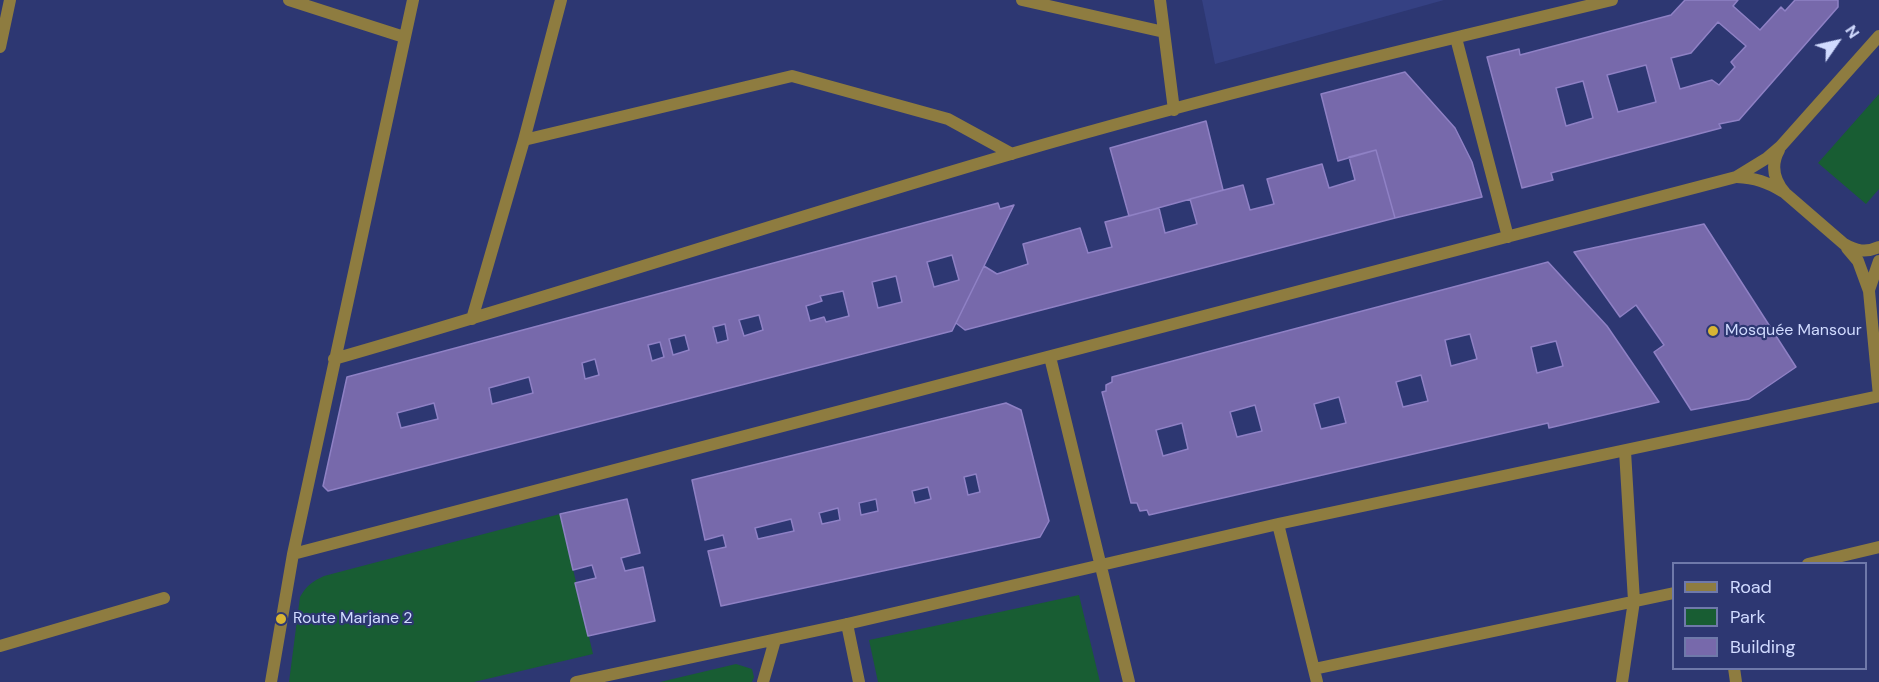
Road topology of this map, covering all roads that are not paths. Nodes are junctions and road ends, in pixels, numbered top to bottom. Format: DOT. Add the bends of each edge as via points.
graph roads {
  1 [pos="10,0"];
  2 [pos="290,0"];
  3 [pos="413,0"];
  4 [pos="561,0"];
  5 [pos="1022,0"];
  6 [pos="1160,0"];
  7 [pos="1612,0"];
  8 [pos="1164,32"];
  9 [pos="1876,36"];
  10 [pos="405,37"];
  11 [pos="1456,38"];
  12 [pos="0,47"];
  13 [pos="1174,110"];
  14 [pos="524,140"];
  15 [pos="1781,146"];
  16 [pos="1012,154"];
  17 [pos="1736,177"];
  18 [pos="1785,193"];
  19 [pos="1508,237"];
  20 [pos="1844,244"];
  21 [pos="1879,247"];
  22 [pos="1879,261"];
  23 [pos="1869,291"];
  24 [pos="472,319"];
  25 [pos="1050,357"];
  26 [pos="334,359"];
  27 [pos="1879,396"];
  28 [pos="1625,452"];
  29 [pos="1278,524"];
  30 [pos="1879,548"];
  31 [pos="292,554"];
  32 [pos="1817,562"];
  33 [pos="1102,565"];
  34 [pos="1672,593"];
  35 [pos="164,598"];
  36 [pos="1634,601"];
  37 [pos="847,624"];
  38 [pos="775,640"];
  39 [pos="0,645"];
  40 [pos="1314,669"];
  41 [pos="271,682"];
  42 [pos="576,682"];
  43 [pos="763,682"];
  44 [pos="859,682"];
  45 [pos="1129,682"];
  46 [pos="1317,682"];
  47 [pos="1622,682"];
  1 -- 12 [label="street"];
  2 -- 10 [label="street"];
  3 -- 10 [label="street"];
  4 -- 14 [label="street"];
  5 -- 8 [label="street"];
  6 -- 8 [label="street"];
  7 -- 11 [label="street"];
  8 -- 13 [label="street"];
  9 -- 15 [label="street"];
  10 -- 26 [label="street"];
  11 -- 13 [label="street"];
  11 -- 19 [label="street"];
  13 -- 16 [label="street"];
  14 -- 16 [label="street" via="792,76 948,119"];
  14 -- 24 [label="street"];
  15 -- 17 [label="street"];
  15 -- 18 [label="street" via="1773,166 1778,185"];
  16 -- 24 [label="street"];
  17 -- 18 [label="street" via="1767,182"];
  17 -- 19 [label="street"];
  18 -- 20 [label="street"];
  19 -- 25 [label="street"];
  20 -- 21 [label="street" via="1862,251"];
  20 -- 23 [label="street" via="1858,261"];
  22 -- 23 [label="street"];
  23 -- 27 [label="street"];
  24 -- 26 [label="street"];
  25 -- 31 [label="street"];
  25 -- 33 [label="street"];
  26 -- 31 [label="street"];
  27 -- 28 [label="street"];
  28 -- 29 [label="street"];
  28 -- 36 [label="street"];
  29 -- 33 [label="street"];
  29 -- 40 [label="street"];
  30 -- 32 [label="street"];
  31 -- 41 [label="street"];
  33 -- 37 [label="street"];
  33 -- 45 [label="street"];
  34 -- 36 [label="street"];
  35 -- 39 [label="street"];
  36 -- 40 [label="street"];
  36 -- 47 [label="street"];
  37 -- 38 [label="street"];
  37 -- 44 [label="street"];
  38 -- 42 [label="street"];
  38 -- 43 [label="street"];
  40 -- 46 [label="street"];
}
